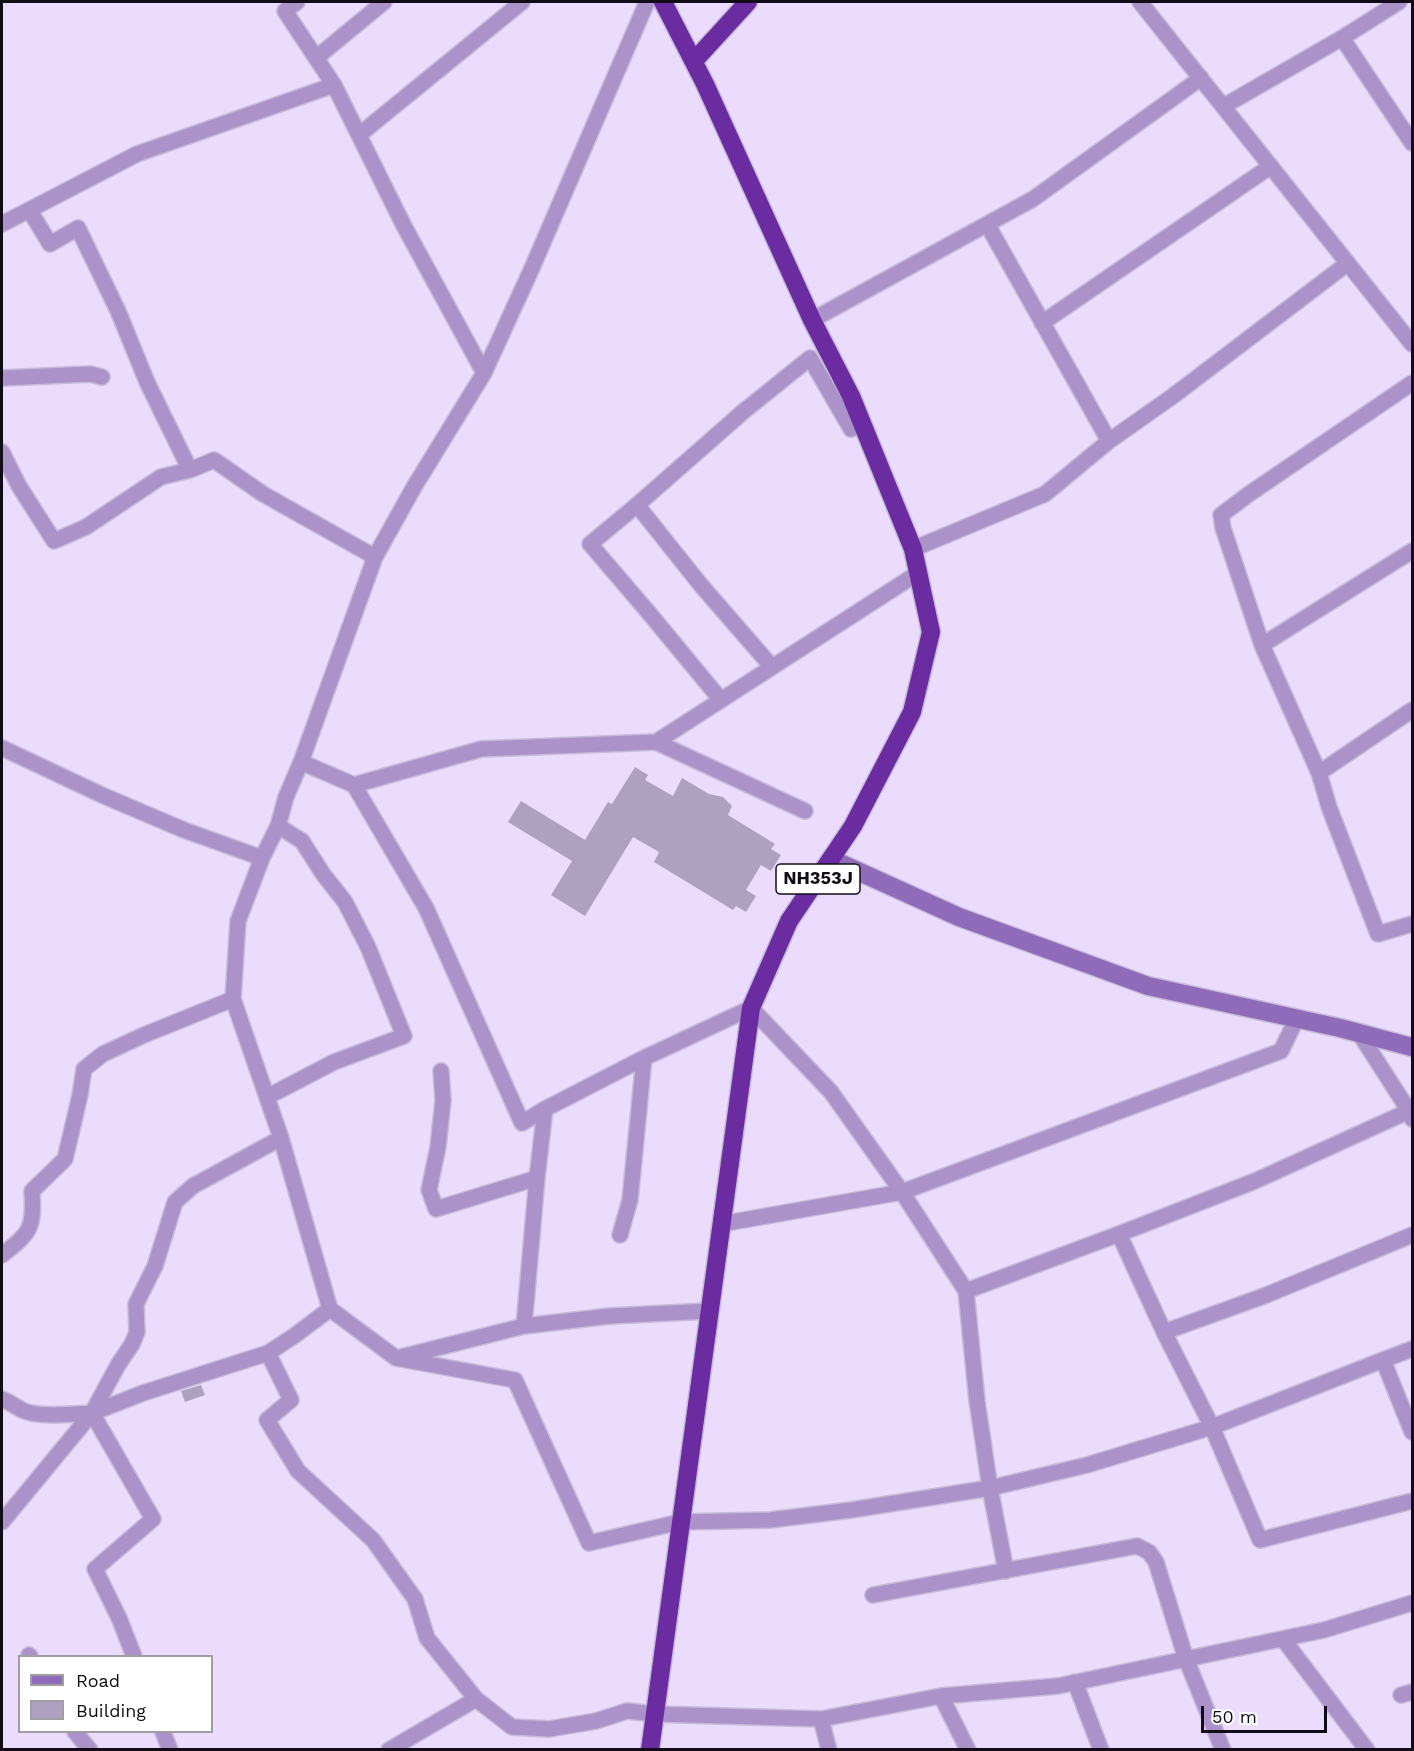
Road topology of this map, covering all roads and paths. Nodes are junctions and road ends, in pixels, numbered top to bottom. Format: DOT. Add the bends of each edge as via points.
graph roads {
  1 [pos="297,2"];
  2 [pos="384,2"];
  3 [pos="522,2"];
  4 [pos="647,2"];
  5 [pos="663,2"];
  6 [pos="748,2"];
  7 [pos="1140,2"];
  8 [pos="1399,2"];
  9 [pos="1342,38"];
  10 [pos="316,58"];
  11 [pos="694,61"];
  12 [pos="1201,78"];
  13 [pos="334,84"];
  14 [pos="1224,106"];
  15 [pos="359,135"];
  16 [pos="1413,143"];
  17 [pos="1271,166"];
  18 [pos="30,211"];
  19 [pos="2,224"];
  20 [pos="987,224"];
  21 [pos="1348,263"];
  22 [pos="812,320"];
  23 [pos="1042,323"];
  24 [pos="1413,344"];
  25 [pos="484,373"];
  26 [pos="102,377"];
  27 [pos="2,378"];
  28 [pos="1413,383"];
  29 [pos="863,425"];
  30 [pos="1109,441"];
  31 [pos="2,452"];
  32 [pos="190,470"];
  33 [pos="637,505"];
  34 [pos="913,549"];
  35 [pos="1413,551"];
  36 [pos="375,557"];
  37 [pos="918,573"];
  38 [pos="1262,645"];
  39 [pos="772,667"];
  40 [pos="721,700"];
  41 [pos="1413,710"];
  42 [pos="656,742"];
  43 [pos="2,748"];
  44 [pos="301,762"];
  45 [pos="1319,773"];
  46 [pos="354,785"];
  47 [pos="805,811"];
  48 [pos="278,826"];
  49 [pos="262,858"];
  50 [pos="831,859"];
  51 [pos="1413,924"];
  52 [pos="233,999"];
  53 [pos="752,1008"];
  54 [pos="1297,1018"];
  55 [pos="1359,1033"];
  56 [pos="1413,1047"];
  57 [pos="644,1058"];
  58 [pos="441,1071"];
  59 [pos="267,1097"];
  60 [pos="545,1109"];
  61 [pos="1411,1115"];
  62 [pos="280,1137"];
  63 [pos="537,1178"];
  64 [pos="902,1192"];
  65 [pos="721,1224"];
  66 [pos="1119,1234"];
  67 [pos="620,1235"];
  68 [pos="1413,1235"];
  69 [pos="2,1255"];
  70 [pos="966,1292"];
  71 [pos="330,1309"];
  72 [pos="709,1311"];
  73 [pos="524,1326"];
  74 [pos="1164,1332"];
  75 [pos="1413,1349"];
  76 [pos="268,1353"];
  77 [pos="396,1358"];
  78 [pos="1383,1360"];
  79 [pos="2,1399"];
  80 [pos="92,1413"];
  81 [pos="1212,1427"];
  82 [pos="1413,1432"];
  83 [pos="990,1488"];
  84 [pos="1413,1501"];
  85 [pos="2,1522"];
  86 [pos="680,1522"];
  87 [pos="1006,1571"];
  88 [pos="873,1595"];
  89 [pos="1413,1603"];
  90 [pos="1282,1639"];
  91 [pos="134,1655"];
  92 [pos="1186,1659"];
  93 [pos="1075,1682"];
  94 [pos="941,1696"];
  95 [pos="477,1699"];
  96 [pos="655,1714"];
  97 [pos="821,1719"];
  98 [pos="77,1733"];
  99 [pos="164,1733"];
  100 [pos="90,1749"];
  101 [pos="170,1749"];
  102 [pos="389,1749"];
  103 [pos="650,1749"];
  104 [pos="829,1749"];
  105 [pos="968,1749"];
  106 [pos="1101,1749"];
  107 [pos="1224,1749"];
  108 [pos="1366,1749"];
  1 -- 10 [label="street" via="285,11"];
  2 -- 10 [label="street"];
  3 -- 15 [label="street"];
  4 -- 25 [label="street"];
  5 -- 11 [label="highway"];
  6 -- 11 [label="highway"];
  7 -- 12 [label="street"];
  8 -- 9 [label="street"];
  9 -- 14 [label="street"];
  9 -- 16 [label="street"];
  10 -- 13 [label="street"];
  11 -- 22 [label="highway, NH353J"];
  12 -- 14 [label="street"];
  12 -- 20 [label="street" via="1033,199"];
  13 -- 15 [label="street"];
  13 -- 18 [label="street" via="137,154"];
  14 -- 17 [label="street"];
  15 -- 25 [label="street"];
  17 -- 21 [label="street"];
  17 -- 23 [label="street"];
  18 -- 19 [label="street"];
  18 -- 32 [label="street" via="50,244 78,228"];
  20 -- 22 [label="street"];
  20 -- 23 [label="street"];
  21 -- 24 [label="street"];
  21 -- 30 [label="street"];
  22 -- 29 [label="highway, NH353J"];
  23 -- 30 [label="street"];
  25 -- 36 [label="street"];
  26 -- 27 [label="street" via="90,374"];
  28 -- 38 [label="street" via="1221,515"];
  29 -- 33 [label="street" via="851,429 810,358"];
  29 -- 34 [label="highway, NH353J"];
  30 -- 34 [label="street" via="1045,494"];
  31 -- 32 [label="street" via="54,541 86,527 160,477"];
  32 -- 36 [label="street" via="214,460 263,494"];
  33 -- 39 [label="street"];
  33 -- 40 [label="street" via="590,544"];
  34 -- 37 [label="highway, NH353J"];
  35 -- 38 [label="street"];
  36 -- 44 [label="street"];
  37 -- 39 [label="street"];
  37 -- 50 [label="highway, NH353J" via="931,632 912,712 853,826"];
  38 -- 45 [label="street"];
  39 -- 40 [label="street"];
  40 -- 42 [label="street"];
  41 -- 45 [label="street"];
  42 -- 46 [label="street" via="481,749"];
  42 -- 47 [label="street"];
  43 -- 49 [label="street" via="184,830"];
  44 -- 46 [label="street"];
  44 -- 48 [label="street"];
  45 -- 51 [label="street" via="1378,934"];
  46 -- 60 [label="street" via="426,908 522,1123"];
  48 -- 49 [label="street"];
  48 -- 59 [label="street" via="302,841 345,902 404,1036 334,1062"];
  49 -- 52 [label="street" via="238,921"];
  50 -- 53 [label="highway, NH353J" via="789,921"];
  50 -- 54 [label="street" via="959,917 1148,986"];
  52 -- 59 [label="street"];
  52 -- 69 [label="street" via="103,1054 84,1069 65,1159 32,1191 33,1217 25,1236"];
  53 -- 57 [label="street"];
  53 -- 64 [label="street" via="831,1092"];
  53 -- 65 [label="highway, NH353J"];
  54 -- 55 [label="street"];
  54 -- 64 [label="street" via="1281,1051"];
  55 -- 56 [label="street"];
  55 -- 61 [label="street"];
  57 -- 60 [label="street"];
  57 -- 67 [label="street" via="630,1200"];
  58 -- 63 [label="street" via="442,1112 429,1190 436,1209"];
  59 -- 62 [label="street"];
  60 -- 63 [label="street"];
  61 -- 66 [label="street"];
  62 -- 71 [label="street"];
  62 -- 80 [label="street" via="194,1186 175,1202 155,1266 136,1304 137,1332"];
  63 -- 73 [label="street"];
  64 -- 65 [label="street"];
  64 -- 70 [label="street"];
  65 -- 72 [label="highway, NH353J"];
  66 -- 70 [label="street"];
  66 -- 74 [label="street"];
  68 -- 74 [label="street"];
  70 -- 83 [label="street"];
  71 -- 76 [label="street"];
  71 -- 77 [label="street"];
  72 -- 73 [label="street" via="610,1316"];
  72 -- 86 [label="highway, NH353J"];
  73 -- 77 [label="street"];
  74 -- 81 [label="street"];
  75 -- 78 [label="street"];
  76 -- 80 [label="street"];
  76 -- 95 [label="street" via="291,1400 267,1420 298,1471 373,1540 415,1599 427,1638"];
  77 -- 86 [label="street" via="515,1380 589,1543"];
  78 -- 81 [label="street"];
  78 -- 82 [label="street"];
  79 -- 80 [label="street" via="23,1411 56,1416"];
  80 -- 85 [label="street"];
  80 -- 91 [label="street" via="153,1519 95,1569"];
  81 -- 83 [label="street" via="1087,1466"];
  81 -- 84 [label="street" via="1260,1540"];
  83 -- 86 [label="street" via="770,1520"];
  83 -- 87 [label="street"];
  86 -- 96 [label="highway, NH353J"];
  87 -- 88 [label="street"];
  87 -- 92 [label="street" via="1137,1546 1149,1552 1156,1562"];
  89 -- 90 [label="street"];
  90 -- 92 [label="street"];
  90 -- 108 [label="street"];
  92 -- 93 [label="street"];
  92 -- 107 [label="street"];
  93 -- 94 [label="street"];
  93 -- 106 [label="street"];
  94 -- 97 [label="street"];
  94 -- 105 [label="street"];
  95 -- 96 [label="street" via="512,1727 549,1729 627,1711"];
  95 -- 102 [label="street"];
  96 -- 97 [label="street"];
  96 -- 103 [label="highway, NH353J"];
  97 -- 104 [label="street"];
  98 -- 100 [label="street"];
  99 -- 101 [label="street"];
}
